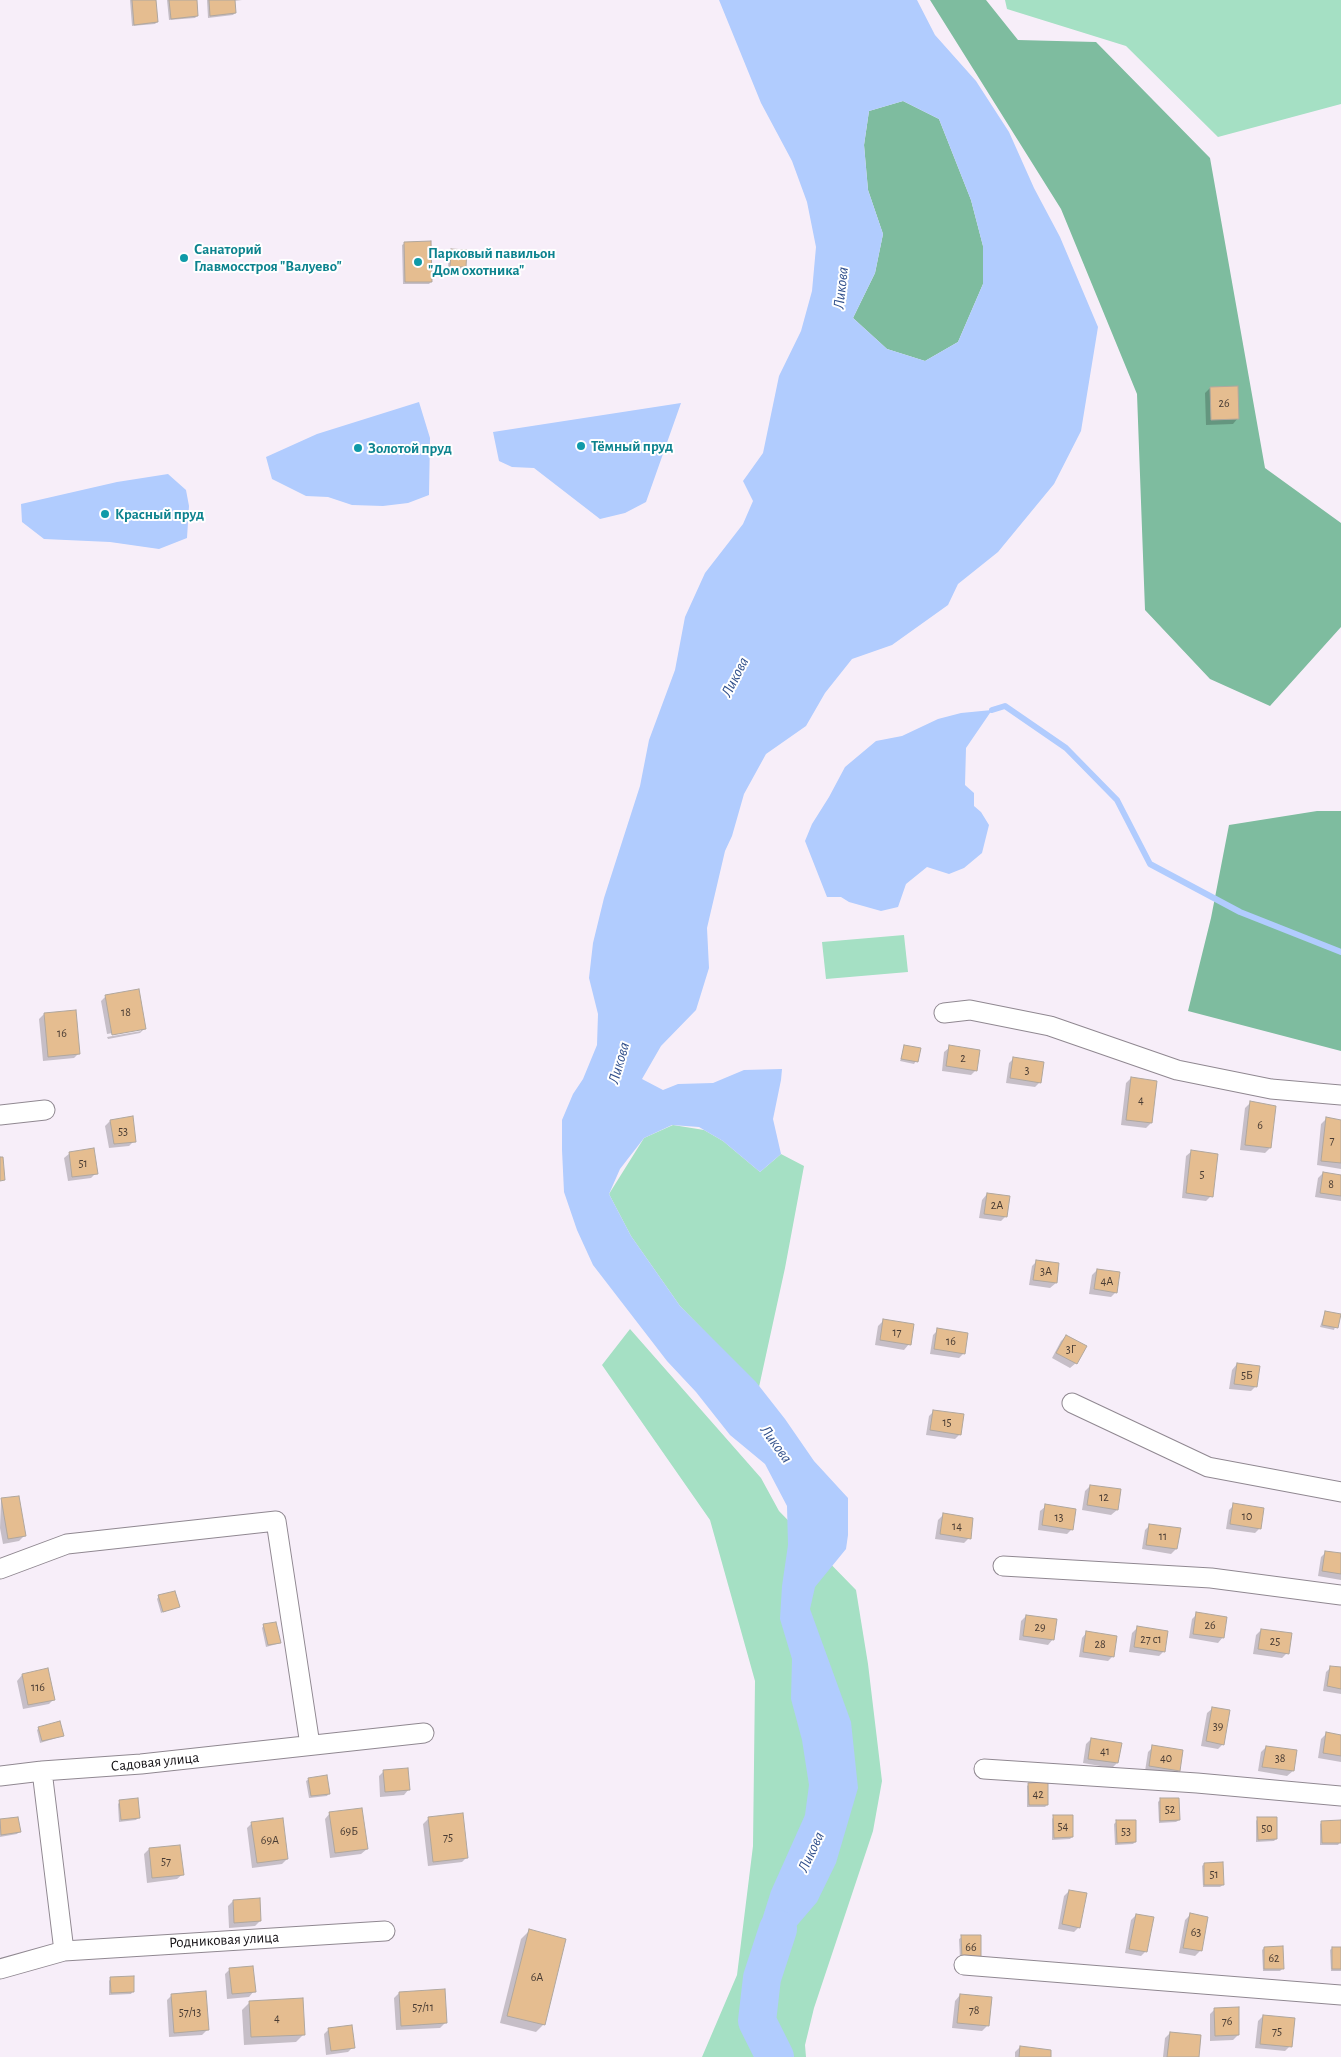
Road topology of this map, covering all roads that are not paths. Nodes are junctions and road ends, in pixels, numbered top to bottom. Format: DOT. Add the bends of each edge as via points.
graph roads {
  1 [pos="944,1013"];
  2 [pos="1341,1095"];
  3 [pos="45,1110"];
  4 [pos="0,1115"];
  5 [pos="1072,1403"];
  6 [pos="1341,1492"];
  7 [pos="1003,1566"];
  8 [pos="0,1568"];
  9 [pos="1341,1595"];
  10 [pos="424,1733"];
  11 [pos="310,1745"];
  12 [pos="984,1770"];
  13 [pos="42,1771"];
  14 [pos="0,1776"];
  15 [pos="1341,1796"];
  16 [pos="385,1931"];
  17 [pos="64,1951"];
  18 [pos="964,1965"];
  19 [pos="0,1969"];
  20 [pos="1341,1995"];
  1 -- 2 [label="street" via="970,1010 1050,1026 1177,1070 1271,1089"];
  3 -- 4 [label="street"];
  5 -- 6 [label="street" via="1208,1467"];
  7 -- 9 [label="street" via="1211,1578"];
  8 -- 11 [label="street" via="67,1544 276,1521"];
  10 -- 11 [label="street, Садовая улица"];
  11 -- 13 [label="street, Садовая улица" via="141,1764"];
  12 -- 15 [label="street" via="1197,1783"];
  13 -- 14 [label="street, Садовая улица"];
  13 -- 17 [label="street"];
  16 -- 17 [label="street, Родниковая улица"];
  17 -- 19 [label="street, Родниковая улица"];
  18 -- 20 [label="street"];
}
